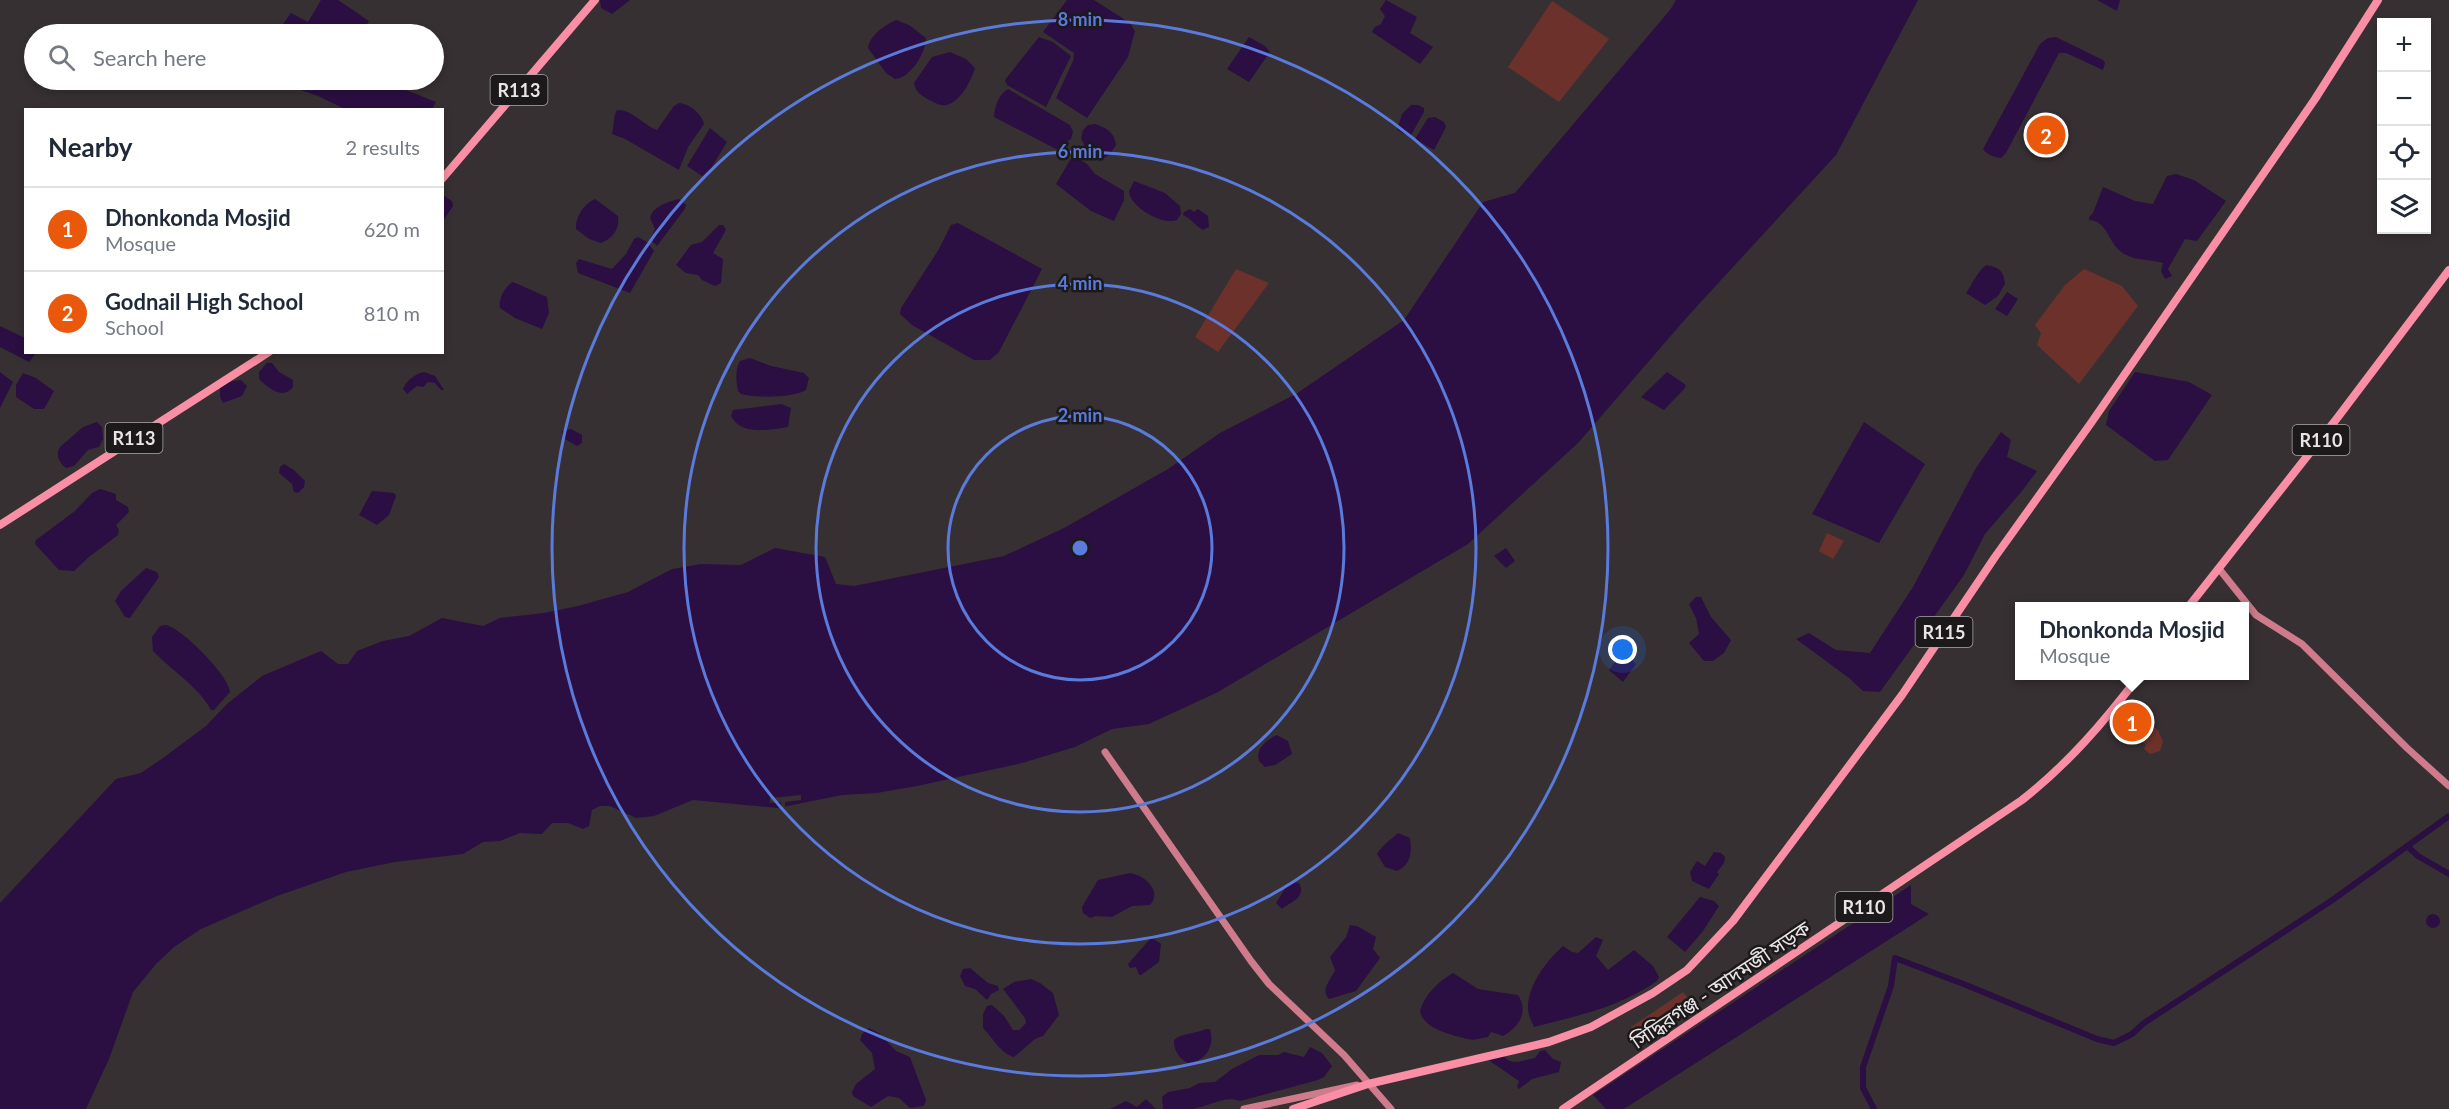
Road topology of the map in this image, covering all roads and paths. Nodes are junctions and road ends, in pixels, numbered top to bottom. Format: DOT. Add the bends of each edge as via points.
graph roads {
  1 [pos="595,0"];
  2 [pos="2378,0"];
  3 [pos="444,177"];
  4 [pos="2449,270"];
  5 [pos="266,354"];
  6 [pos="0,525"];
  7 [pos="2220,570"];
  8 [pos="2192,602"];
  9 [pos="2246,602"];
  10 [pos="2249,606"];
  11 [pos="2135,680"];
  12 [pos="1105,752"];
  13 [pos="2449,786"];
  14 [pos="1368,1084"];
  15 [pos="1244,1109"];
  16 [pos="1293,1109"];
  17 [pos="1391,1109"];
  18 [pos="1563,1109"];
  1 -- 3 [label="main road, R113"];
  2 -- 14 [label="main road, R115" via="2315,99 1902,695 1733,921 1698,959 1638,1002 1581,1030 1549,1042"];
  4 -- 7 [label="main road, R110"];
  5 -- 6 [label="main road, R113"];
  7 -- 8 [label="main road, R110"];
  7 -- 9 [label="street"];
  10 -- 13 [label="street" via="2302,645"];
  11 -- 18 [label="main road, সিদ্ধিরগঞ্জ - আদমজী সড়ক / R110" via="2078,751 2022,800"];
  12 -- 14 [label="street" via="1269,984 1344,1055"];
  14 -- 15 [label="street"];
  14 -- 16 [label="main road, R115"];
  14 -- 17 [label="street"];
}
